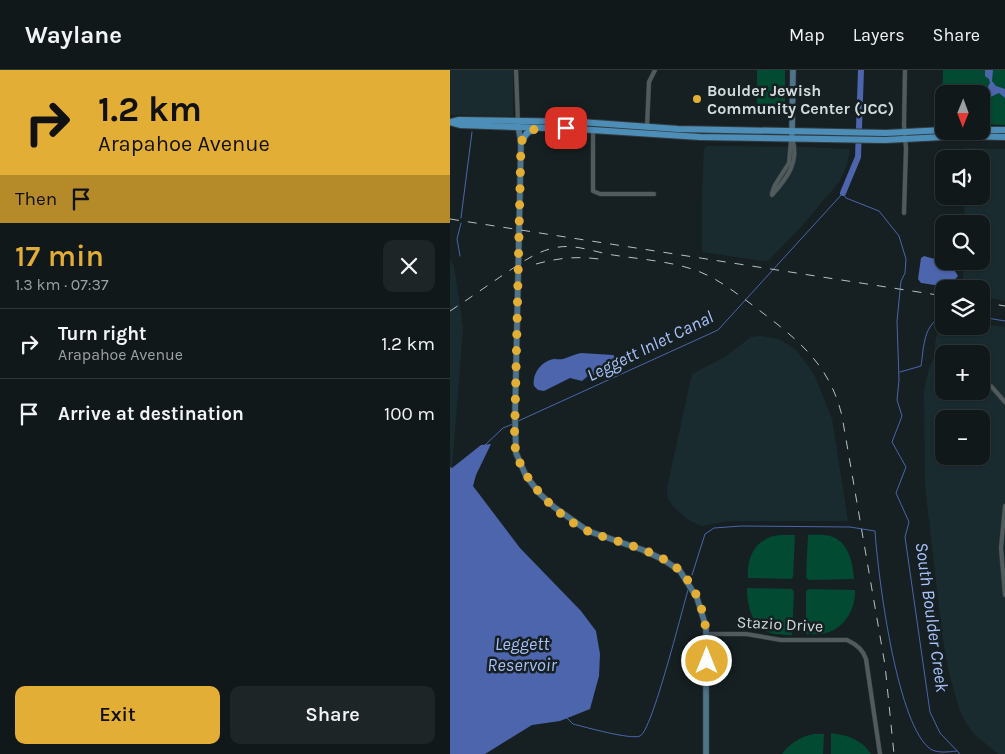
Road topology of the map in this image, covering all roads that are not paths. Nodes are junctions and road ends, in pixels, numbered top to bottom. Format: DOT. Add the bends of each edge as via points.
graph roads {
  1 [pos="516,70"];
  2 [pos="655,70"];
  3 [pos="793,70"];
  4 [pos="905,70"];
  5 [pos="450,122"];
  6 [pos="518,124"];
  7 [pos="593,126"];
  8 [pos="647,127"];
  9 [pos="538,128"];
  10 [pos="990,130"];
  11 [pos="1005,130"];
  12 [pos="935,131"];
  13 [pos="792,135"];
  14 [pos="905,136"];
  15 [pos="1005,137"];
  16 [pos="521,142"];
  17 [pos="654,194"];
  18 [pos="904,213"];
  19 [pos="990,386"];
  20 [pos="1005,402"];
  21 [pos="1005,506"];
  22 [pos="1003,548"];
  23 [pos="1005,595"];
  24 [pos="706,634"];
  25 [pos="706,754"];
  26 [pos="880,754"];
  1 -- 6 [label="street"];
  2 -- 8 [label="street" via="648,82"];
  3 -- 13 [label="street"];
  4 -- 14 [label="street"];
  5 -- 6 [label="main road" via="460,125"];
  6 -- 7 [label="main road"];
  6 -- 9 [label="main road"];
  6 -- 16 [label="street"];
  7 -- 8 [label="main road"];
  7 -- 9 [label="main road"];
  7 -- 13 [label="main road" via="682,136"];
  7 -- 17 [label="street" via="593,190 600,194"];
  8 -- 13 [label="main road"];
  9 -- 16 [label="main road" via="530,131"];
  10 -- 11 [label="main road"];
  12 -- 14 [label="main road"];
  13 -- 13 [label="street" via="790,163 772,195 793,166"];
  13 -- 14 [label="main road"];
  14 -- 15 [label="main road"];
  14 -- 18 [label="street"];
  16 -- 24 [label="street" via="515,417 519,462 540,494 588,531 643,550 680,571 702,609"];
  19 -- 20 [label="street"];
  21 -- 22 [label="street"];
  22 -- 23 [label="street"];
  24 -- 25 [label="street"];
  24 -- 26 [label="street, Stazio Drive" via="746,634 780,640 839,639 855,644 866,659"];
}
